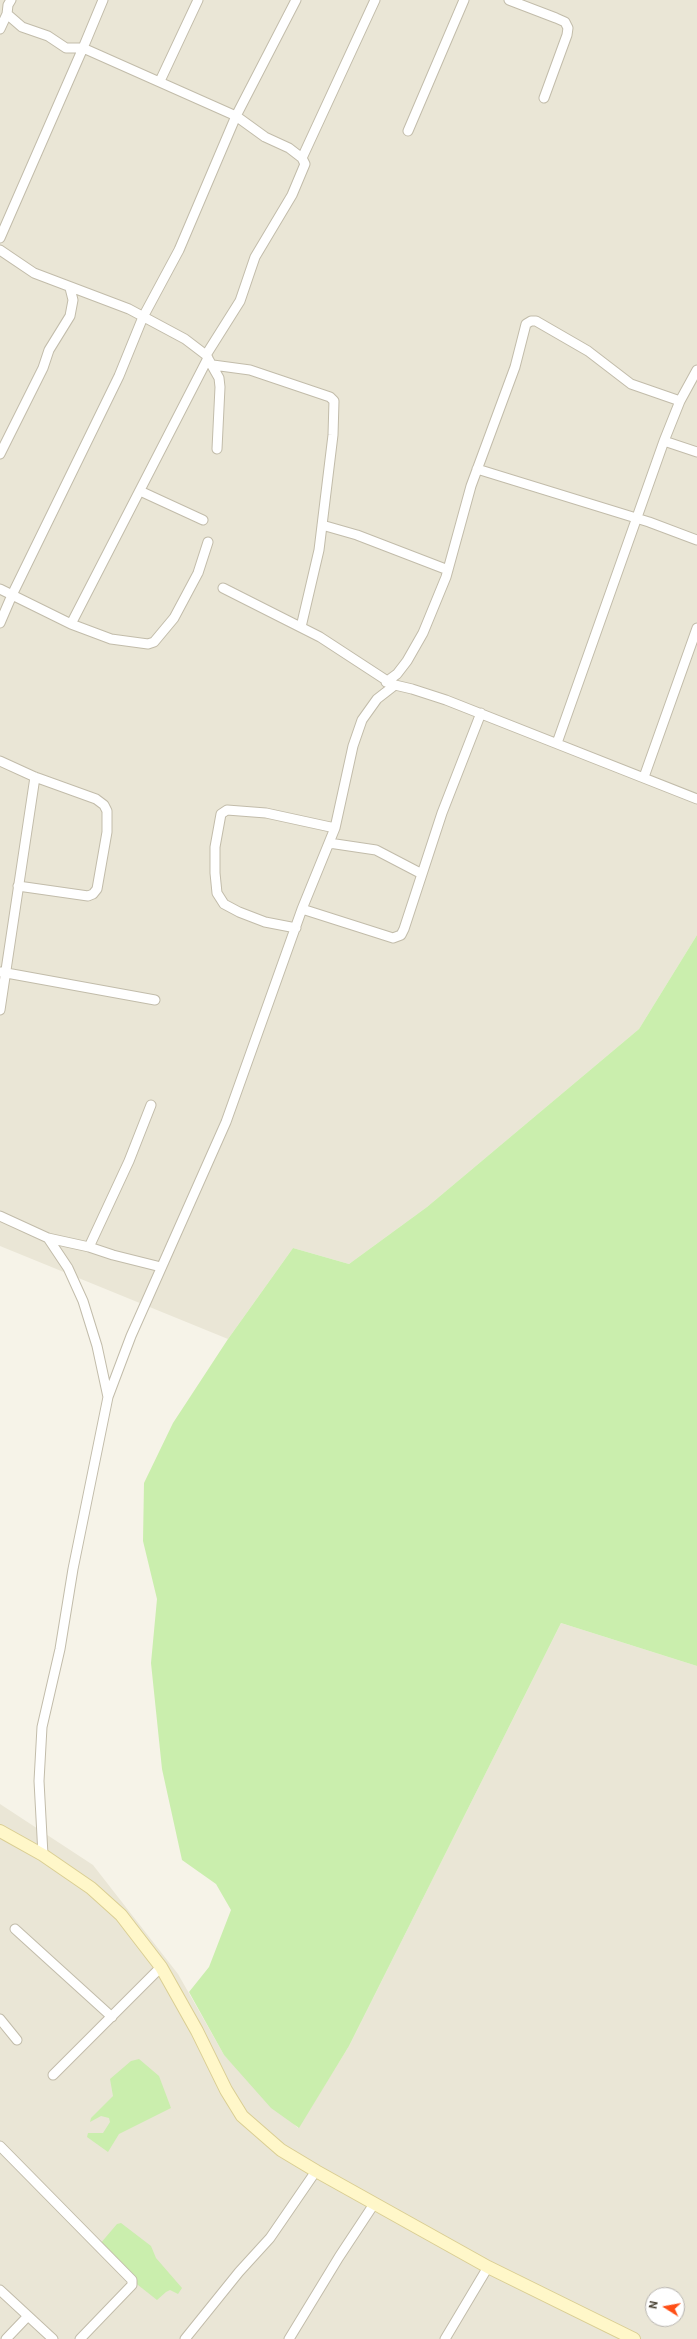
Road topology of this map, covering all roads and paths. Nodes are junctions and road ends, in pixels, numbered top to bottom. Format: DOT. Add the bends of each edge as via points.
graph roads {
  1 [pos="11,0"];
  2 [pos="103,0"];
  3 [pos="198,0"];
  4 [pos="296,0"];
  5 [pos="375,0"];
  6 [pos="464,0"];
  7 [pos="509,0"];
  8 [pos="8,14"];
  9 [pos="0,29"];
  10 [pos="83,48"];
  11 [pos="160,81"];
  12 [pos="544,98"];
  13 [pos="236,116"];
  14 [pos="408,131"];
  15 [pos="302,158"];
  16 [pos="0,238"];
  17 [pos="0,250"];
  18 [pos="70,288"];
  19 [pos="143,317"];
  20 [pos="209,360"];
  21 [pos="697,370"];
  22 [pos="680,401"];
  23 [pos="664,441"];
  24 [pos="217,449"];
  25 [pos="697,452"];
  26 [pos="0,454"];
  27 [pos="477,469"];
  28 [pos="140,491"];
  29 [pos="637,519"];
  30 [pos="203,520"];
  31 [pos="322,525"];
  32 [pos="697,540"];
  33 [pos="208,542"];
  34 [pos="448,570"];
  35 [pos="223,588"];
  36 [pos="0,589"];
  37 [pos="12,595"];
  38 [pos="0,623"];
  39 [pos="71,624"];
  40 [pos="301,627"];
  41 [pos="697,628"];
  42 [pos="390,684"];
  43 [pos="481,713"];
  44 [pos="557,743"];
  45 [pos="0,761"];
  46 [pos="35,777"];
  47 [pos="644,777"];
  48 [pos="697,799"];
  49 [pos="335,828"];
  50 [pos="329,843"];
  51 [pos="422,874"];
  52 [pos="18,886"];
  53 [pos="302,909"];
  54 [pos="296,928"];
  55 [pos="3,973"];
  56 [pos="155,1000"];
  57 [pos="0,1010"];
  58 [pos="151,1105"];
  59 [pos="0,1216"];
  60 [pos="48,1238"];
  61 [pos="89,1246"];
  62 [pos="161,1267"];
  63 [pos="108,1397"];
  64 [pos="0,1831"];
  65 [pos="43,1855"];
  66 [pos="15,1930"];
  67 [pos="161,1967"];
  68 [pos="112,2017"];
  69 [pos="0,2019"];
  70 [pos="17,2040"];
  71 [pos="52,2075"];
  72 [pos="0,2146"];
  73 [pos="316,2171"];
  74 [pos="374,2204"];
  75 [pos="488,2267"];
  76 [pos="0,2290"];
  77 [pos="28,2316"];
  78 [pos="6,2339"];
  79 [pos="53,2339"];
  80 [pos="80,2339"];
  81 [pos="185,2339"];
  82 [pos="289,2339"];
  83 [pos="445,2339"];
  84 [pos="634,2339"];
  1 -- 8 [label="street"];
  2 -- 10 [label="street"];
  3 -- 11 [label="street"];
  4 -- 13 [label="street"];
  5 -- 15 [label="street"];
  6 -- 14 [label="street"];
  7 -- 12 [label="street" via="565,22 568,28"];
  8 -- 9 [label="street"];
  8 -- 10 [label="street" via="22,27 48,36 66,48"];
  10 -- 11 [label="street"];
  10 -- 16 [label="street"];
  11 -- 13 [label="street"];
  13 -- 15 [label="street"];
  13 -- 19 [label="street" via="179,250"];
  15 -- 20 [label="street" via="305,164 292,195 255,257 240,301"];
  17 -- 18 [label="street" via="34,273"];
  18 -- 19 [label="street" via="129,309"];
  18 -- 26 [label="street" via="73,300 70,316 49,350 43,368"];
  19 -- 20 [label="street" via="185,339"];
  19 -- 37 [label="street" via="116,382"];
  20 -- 24 [label="street" via="219,378 220,387"];
  20 -- 28 [label="street"];
  20 -- 31 [label="street" via="250,370 330,397 334,401 333,435"];
  21 -- 22 [label="street"];
  22 -- 23 [label="street"];
  22 -- 27 [label="street" via="631,384 617,371 569,339 536,321 530,321 526,324 515,366"];
  23 -- 25 [label="street"];
  23 -- 29 [label="street"];
  27 -- 29 [label="street"];
  27 -- 34 [label="street"];
  28 -- 30 [label="street"];
  28 -- 39 [label="street"];
  29 -- 32 [label="street"];
  29 -- 44 [label="street"];
  31 -- 34 [label="street" via="357,535"];
  31 -- 40 [label="street" via="319,550"];
  33 -- 39 [label="street" via="198,573 188,593 174,618 154,642 148,644 111,639"];
  34 -- 42 [label="street" via="423,634 408,661"];
  35 -- 40 [label="street"];
  36 -- 37 [label="street"];
  37 -- 38 [label="street"];
  37 -- 39 [label="street"];
  40 -- 42 [label="street"];
  41 -- 47 [label="street"];
  42 -- 43 [label="street" via="429,694"];
  42 -- 49 [label="street" via="362,720 353,746"];
  43 -- 44 [label="street"];
  43 -- 51 [label="street" via="442,813"];
  44 -- 47 [label="street"];
  45 -- 46 [label="street"];
  46 -- 52 [label="street"];
  46 -- 52 [label="street" via="96,799 104,805 107,811 107,832 97,890 93,894 88,896"];
  47 -- 48 [label="street"];
  49 -- 50 [label="street"];
  49 -- 54 [label="street" via="266,813 227,810 221,814 215,847 215,873 217,893 224,904 265,922"];
  50 -- 51 [label="street" via="376,850"];
  50 -- 53 [label="street"];
  51 -- 53 [label="street" via="404,929 400,935 393,938"];
  52 -- 55 [label="street"];
  53 -- 54 [label="street"];
  54 -- 62 [label="street" via="226,1122"];
  55 -- 56 [label="street"];
  55 -- 57 [label="street"];
  58 -- 61 [label="street" via="129,1161"];
  59 -- 60 [label="street"];
  60 -- 61 [label="street"];
  60 -- 63 [label="street" via="68,1268 83,1301 97,1346"];
  61 -- 62 [label="street"];
  62 -- 63 [label="street"];
  63 -- 65 [label="street" via="73,1569 60,1649 42,1727 39,1781"];
  64 -- 65 [label="main road"];
  65 -- 67 [label="main road" via="90,1888 121,1915"];
  66 -- 68 [label="street"];
  67 -- 68 [label="street"];
  67 -- 73 [label="main road" via="242,2116 281,2150"];
  68 -- 71 [label="street"];
  69 -- 70 [label="street"];
  72 -- 80 [label="street" via="132,2280 132,2285"];
  73 -- 74 [label="main road"];
  73 -- 81 [label="street" via="270,2238"];
  74 -- 75 [label="main road"];
  74 -- 82 [label="street"];
  75 -- 83 [label="street"];
  75 -- 84 [label="main road"];
  76 -- 77 [label="street"];
  77 -- 78 [label="street"];
  77 -- 79 [label="street"];
}
